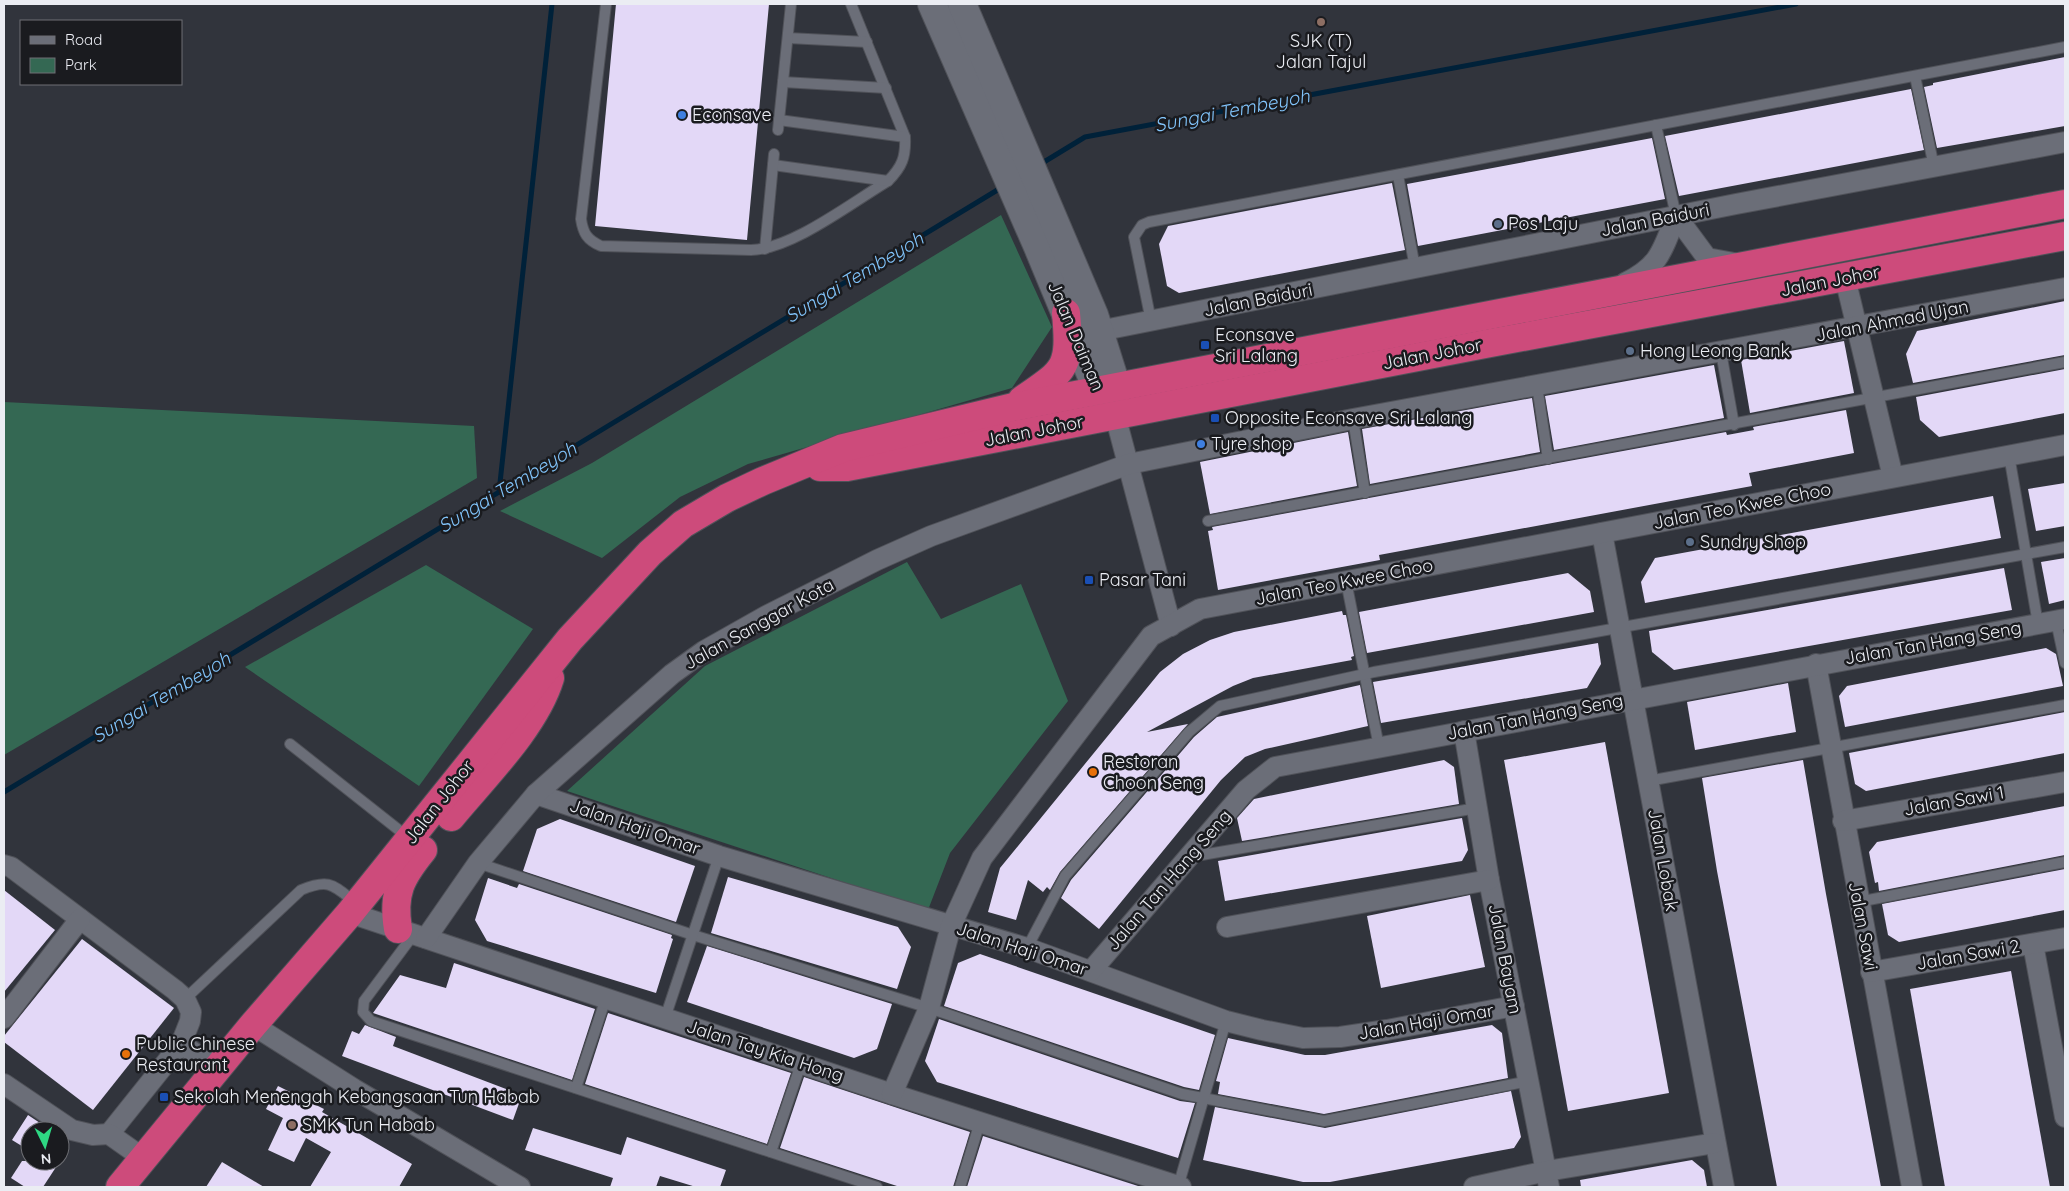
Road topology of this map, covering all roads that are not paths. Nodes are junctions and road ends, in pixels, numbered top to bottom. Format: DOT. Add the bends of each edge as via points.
graph roads {
  1 [pos="606,4"];
  2 [pos="791,4"];
  3 [pos="851,4"];
  4 [pos="932,4"];
  5 [pos="962,4"];
  6 [pos="788,38"];
  7 [pos="867,42"];
  8 [pos="2065,47"];
  9 [pos="1915,76"];
  10 [pos="783,82"];
  11 [pos="886,88"];
  12 [pos="998,120"];
  13 [pos="1656,125"];
  14 [pos="905,137"];
  15 [pos="2065,142"];
  16 [pos="774,154"];
  17 [pos="773,165"];
  18 [pos="1934,167"];
  19 [pos="1398,175"];
  20 [pos="888,181"];
  21 [pos="2065,204"];
  22 [pos="1676,216"];
  23 [pos="2065,236"];
  24 [pos="1050,242"];
  25 [pos="765,249"];
  26 [pos="1749,264"];
  27 [pos="1416,268"];
  28 [pos="1845,278"];
  29 [pos="2065,288"];
  30 [pos="1604,293"];
  31 [pos="1066,313"];
  32 [pos="1150,321"];
  33 [pos="1857,327"];
  34 [pos="1099,331"];
  35 [pos="1721,352"];
  36 [pos="2065,362"];
  37 [pos="1538,386"];
  38 [pos="1107,387"];
  39 [pos="1874,399"];
  40 [pos="1013,407"];
  41 [pos="1115,415"];
  42 [pos="1353,419"];
  43 [pos="1734,425"];
  44 [pos="2065,445"];
  45 [pos="2009,455"];
  46 [pos="1548,459"];
  47 [pos="1129,464"];
  48 [pos="798,467"];
  49 [pos="1893,477"];
  50 [pos="1365,493"];
  51 [pos="1208,522"];
  52 [pos="1602,532"];
  53 [pos="2065,547"];
  54 [pos="2026,554"];
  55 [pos="1346,582"];
  56 [pos="2053,622"];
  57 [pos="1170,626"];
  58 [pos="1619,628"];
  59 [pos="557,655"];
  60 [pos="2065,663"];
  61 [pos="1816,664"];
  62 [pos="1364,674"];
  63 [pos="1632,699"];
  64 [pos="2065,704"];
  65 [pos="1464,731"];
  66 [pos="290,744"];
  67 [pos="1379,747"];
  68 [pos="1830,747"];
  69 [pos="1648,781"];
  70 [pos="2065,782"];
  71 [pos="536,794"];
  72 [pos="1477,808"];
  73 [pos="1843,821"];
  74 [pos="410,838"];
  75 [pos="719,856"];
  76 [pos="1188,857"];
  77 [pos="2065,862"];
  78 [pos="478,863"];
  79 [pos="4,866"];
  80 [pos="1489,880"];
  81 [pos="1858,902"];
  82 [pos="353,908"];
  83 [pos="80,919"];
  84 [pos="951,926"];
  85 [pos="1228,927"];
  86 [pos="413,934"];
  87 [pos="693,935"];
  88 [pos="2065,938"];
  89 [pos="2033,944"];
  90 [pos="1026,948"];
  91 [pos="1091,971"];
  92 [pos="1871,972"];
  93 [pos="606,998"];
  94 [pos="185,999"];
  95 [pos="1514,1006"];
  96 [pos="929,1008"];
  97 [pos="4,1018"];
  98 [pos="666,1018"];
  99 [pos="1226,1021"];
  100 [pos="253,1026"];
  101 [pos="181,1044"];
  102 [pos="801,1064"];
  103 [pos="217,1068"];
  104 [pos="1530,1081"];
  105 [pos="4,1084"];
  106 [pos="576,1088"];
  107 [pos="892,1094"];
  108 [pos="1203,1099"];
  109 [pos="2065,1118"];
  110 [pos="980,1122"];
  111 [pos="109,1134"];
  112 [pos="1715,1143"];
  113 [pos="771,1152"];
  114 [pos="143,1158"];
  115 [pos="1548,1179"];
  116 [pos="120,1187"];
  117 [pos="520,1187"];
  118 [pos="877,1187"];
  119 [pos="960,1187"];
  120 [pos="1179,1187"];
  121 [pos="1474,1187"];
  122 [pos="1724,1187"];
  123 [pos="1912,1187"];
  1 -- 25 [label="lane" via="581,219 586,236 600,246"];
  2 -- 6 [label="lane"];
  3 -- 7 [label="lane"];
  4 -- 12 [label="street"];
  5 -- 12 [label="street"];
  6 -- 7 [label="lane"];
  6 -- 10 [label="lane"];
  7 -- 11 [label="lane"];
  8 -- 9 [label="lane"];
  9 -- 13 [label="lane"];
  9 -- 18 [label="lane"];
  10 -- 11 [label="lane"];
  10 -- 14 [label="lane" via="778,125"];
  11 -- 14 [label="lane"];
  12 -- 24 [label="street"];
  13 -- 19 [label="lane"];
  13 -- 22 [label="lane"];
  14 -- 20 [label="lane" via="906,152 900,168"];
  15 -- 18 [label="street, Jalan Baiduri"];
  16 -- 17 [label="lane"];
  17 -- 20 [label="lane"];
  17 -- 25 [label="lane"];
  18 -- 22 [label="street, Jalan Baiduri"];
  19 -- 27 [label="lane"];
  19 -- 32 [label="lane" via="1142,225 1134,237 1134,244"];
  20 -- 25 [label="lane" via="788,242"];
  21 -- 26 [label="highway, Jalan Johor"];
  22 -- 26 [label="street" via="1707,258"];
  22 -- 27 [label="street, Jalan Baiduri"];
  22 -- 30 [label="street" via="1660,254 1648,270"];
  23 -- 28 [label="highway, Jalan Johor"];
  24 -- 31 [label="street, Jalan Daiman"];
  24 -- 34 [label="street, Jalan Daiman"];
  26 -- 30 [label="highway, Jalan Johor"];
  27 -- 32 [label="street, Jalan Baiduri"];
  28 -- 33 [label="street"];
  28 -- 41 [label="highway, Jalan Johor"];
  29 -- 33 [label="street, Jalan Ahmad Ujan"];
  30 -- 38 [label="highway, Jalan Johor"];
  31 -- 38 [label="street, Jalan Daiman"];
  31 -- 40 [label="highway" via="1069,346 1062,370"];
  32 -- 34 [label="street, Jalan Baiduri"];
  33 -- 35 [label="street, Jalan Ahmad Ujan"];
  33 -- 39 [label="street"];
  34 -- 38 [label="street, Jalan Daiman"];
  35 -- 37 [label="street, Jalan Ahmad Ujan"];
  35 -- 43 [label="lane"];
  36 -- 39 [label="lane"];
  37 -- 42 [label="street, Jalan Ahmad Ujan"];
  37 -- 46 [label="lane"];
  38 -- 40 [label="highway, Jalan Johor"];
  38 -- 41 [label="street, Jalan Daiman"];
  39 -- 43 [label="lane"];
  39 -- 49 [label="street"];
  40 -- 48 [label="highway, Jalan Johor" via="843,448"];
  41 -- 47 [label="street"];
  41 -- 48 [label="highway, Jalan Johor" via="847,467"];
  42 -- 47 [label="street, Jalan Ahmad Ujan"];
  42 -- 50 [label="lane"];
  43 -- 46 [label="lane"];
  44 -- 45 [label="street, Jalan Teo Kwee Choo"];
  45 -- 49 [label="street, Jalan Teo Kwee Choo"];
  45 -- 54 [label="lane"];
  46 -- 50 [label="lane"];
  47 -- 57 [label="street"];
  47 -- 71 [label="street, Jalan Sanggar Kota" via="932,536 877,560 704,650 643,697"];
  48 -- 59 [label="highway, Jalan Johor" via="763,480 683,524 650,553"];
  49 -- 52 [label="street, Jalan Teo Kwee Choo"];
  50 -- 51 [label="lane"];
  52 -- 55 [label="street, Jalan Teo Kwee Choo"];
  52 -- 58 [label="street, Jalan Lobak"];
  53 -- 54 [label="lane"];
  54 -- 56 [label="lane"];
  54 -- 58 [label="lane"];
  55 -- 57 [label="street, Jalan Teo Kwee Choo" via="1200,609"];
  55 -- 62 [label="lane"];
  56 -- 60 [label="lane"];
  56 -- 61 [label="street, Jalan Tan Hang Seng"];
  57 -- 84 [label="street, Jalan Teo Kwee Choo" via="1151,636 982,858"];
  58 -- 62 [label="lane"];
  58 -- 63 [label="street, Jalan Lobak"];
  59 -- 74 [label="highway, Jalan Johor"];
  59 -- 86 [label="highway" via="544,697 526,726 408,868 400,882 395,912"];
  61 -- 63 [label="street, Jalan Tan Hang Seng"];
  61 -- 68 [label="street, Jalan Sawi"];
  62 -- 67 [label="lane"];
  62 -- 90 [label="lane" via="1220,706 1189,732 1065,876"];
  63 -- 65 [label="street, Jalan Tan Hang Seng"];
  63 -- 69 [label="street, Jalan Lobak"];
  64 -- 68 [label="lane"];
  65 -- 67 [label="street, Jalan Tan Hang Seng"];
  65 -- 72 [label="street, Jalan Bayam"];
  66 -- 74 [label="lane"];
  67 -- 76 [label="street, Jalan Tan Hang Seng" via="1275,767 1246,790"];
  68 -- 69 [label="lane"];
  68 -- 73 [label="street, Jalan Sawi"];
  69 -- 112 [label="street, Jalan Lobak"];
  70 -- 73 [label="street, Jalan Sawi 1"];
  71 -- 75 [label="street, Jalan Haji Omar"];
  71 -- 78 [label="street, Jalan Sanggar Kota"];
  72 -- 76 [label="lane"];
  72 -- 80 [label="street, Jalan Bayam"];
  73 -- 81 [label="street, Jalan Sawi"];
  74 -- 82 [label="highway, Jalan Johor"];
  75 -- 84 [label="street, Jalan Haji Omar"];
  75 -- 87 [label="lane"];
  76 -- 91 [label="street, Jalan Tan Hang Seng"];
  77 -- 81 [label="lane"];
  78 -- 86 [label="street, Jalan Sanggar Kota"];
  78 -- 87 [label="lane"];
  79 -- 83 [label="street" via="11,867"];
  80 -- 85 [label="street"];
  80 -- 95 [label="street, Jalan Bayam"];
  81 -- 92 [label="street, Jalan Sawi"];
  82 -- 86 [label="street, Jalan Tay Kia Hong"];
  82 -- 94 [label="lane" via="331,883 319,883 302,890"];
  82 -- 100 [label="highway, Jalan Johor"];
  83 -- 94 [label="street"];
  83 -- 97 [label="street"];
  84 -- 90 [label="street, Jalan Haji Omar"];
  84 -- 96 [label="street, Jalan Teo Kwee Choo"];
  86 -- 93 [label="street, Jalan Tay Kia Hong"];
  86 -- 106 [label="lane" via="364,1001 362,1006 366,1017"];
  87 -- 96 [label="lane"];
  87 -- 98 [label="lane"];
  88 -- 89 [label="street, Jalan Sawi 2"];
  89 -- 92 [label="street, Jalan Sawi 2"];
  89 -- 109 [label="street"];
  90 -- 91 [label="street, Jalan Haji Omar"];
  91 -- 99 [label="street, Jalan Haji Omar"];
  92 -- 123 [label="street, Jalan Sawi"];
  93 -- 98 [label="street, Jalan Tay Kia Hong"];
  93 -- 106 [label="lane"];
  94 -- 101 [label="street" via="190,1006 190,1021"];
  95 -- 99 [label="street, Jalan Haji Omar" via="1340,1037 1303,1038"];
  95 -- 104 [label="street, Jalan Bayam"];
  96 -- 107 [label="street, Jalan Teo Kwee Choo"];
  96 -- 108 [label="lane"];
  98 -- 102 [label="street, Jalan Tay Kia Hong"];
  99 -- 108 [label="lane"];
  100 -- 103 [label="highway, Jalan Johor"];
  100 -- 117 [label="street"];
  101 -- 103 [label="street"];
  101 -- 111 [label="street"];
  102 -- 107 [label="street, Jalan Tay Kia Hong"];
  102 -- 113 [label="lane"];
  103 -- 114 [label="highway, Jalan Johor"];
  104 -- 108 [label="lane" via="1324,1121"];
  104 -- 115 [label="street, Jalan Bayam"];
  105 -- 111 [label="street" via="72,1130 93,1135"];
  106 -- 113 [label="lane"];
  107 -- 110 [label="street, Jalan Tay Kia Hong"];
  108 -- 120 [label="lane"];
  110 -- 119 [label="lane"];
  110 -- 120 [label="street, Jalan Tay Kia Hong"];
  111 -- 114 [label="street"];
  112 -- 115 [label="street"];
  112 -- 122 [label="street, Jalan Lobak"];
  113 -- 118 [label="lane"];
  114 -- 116 [label="highway, Jalan Johor"];
  115 -- 121 [label="street"];
}
